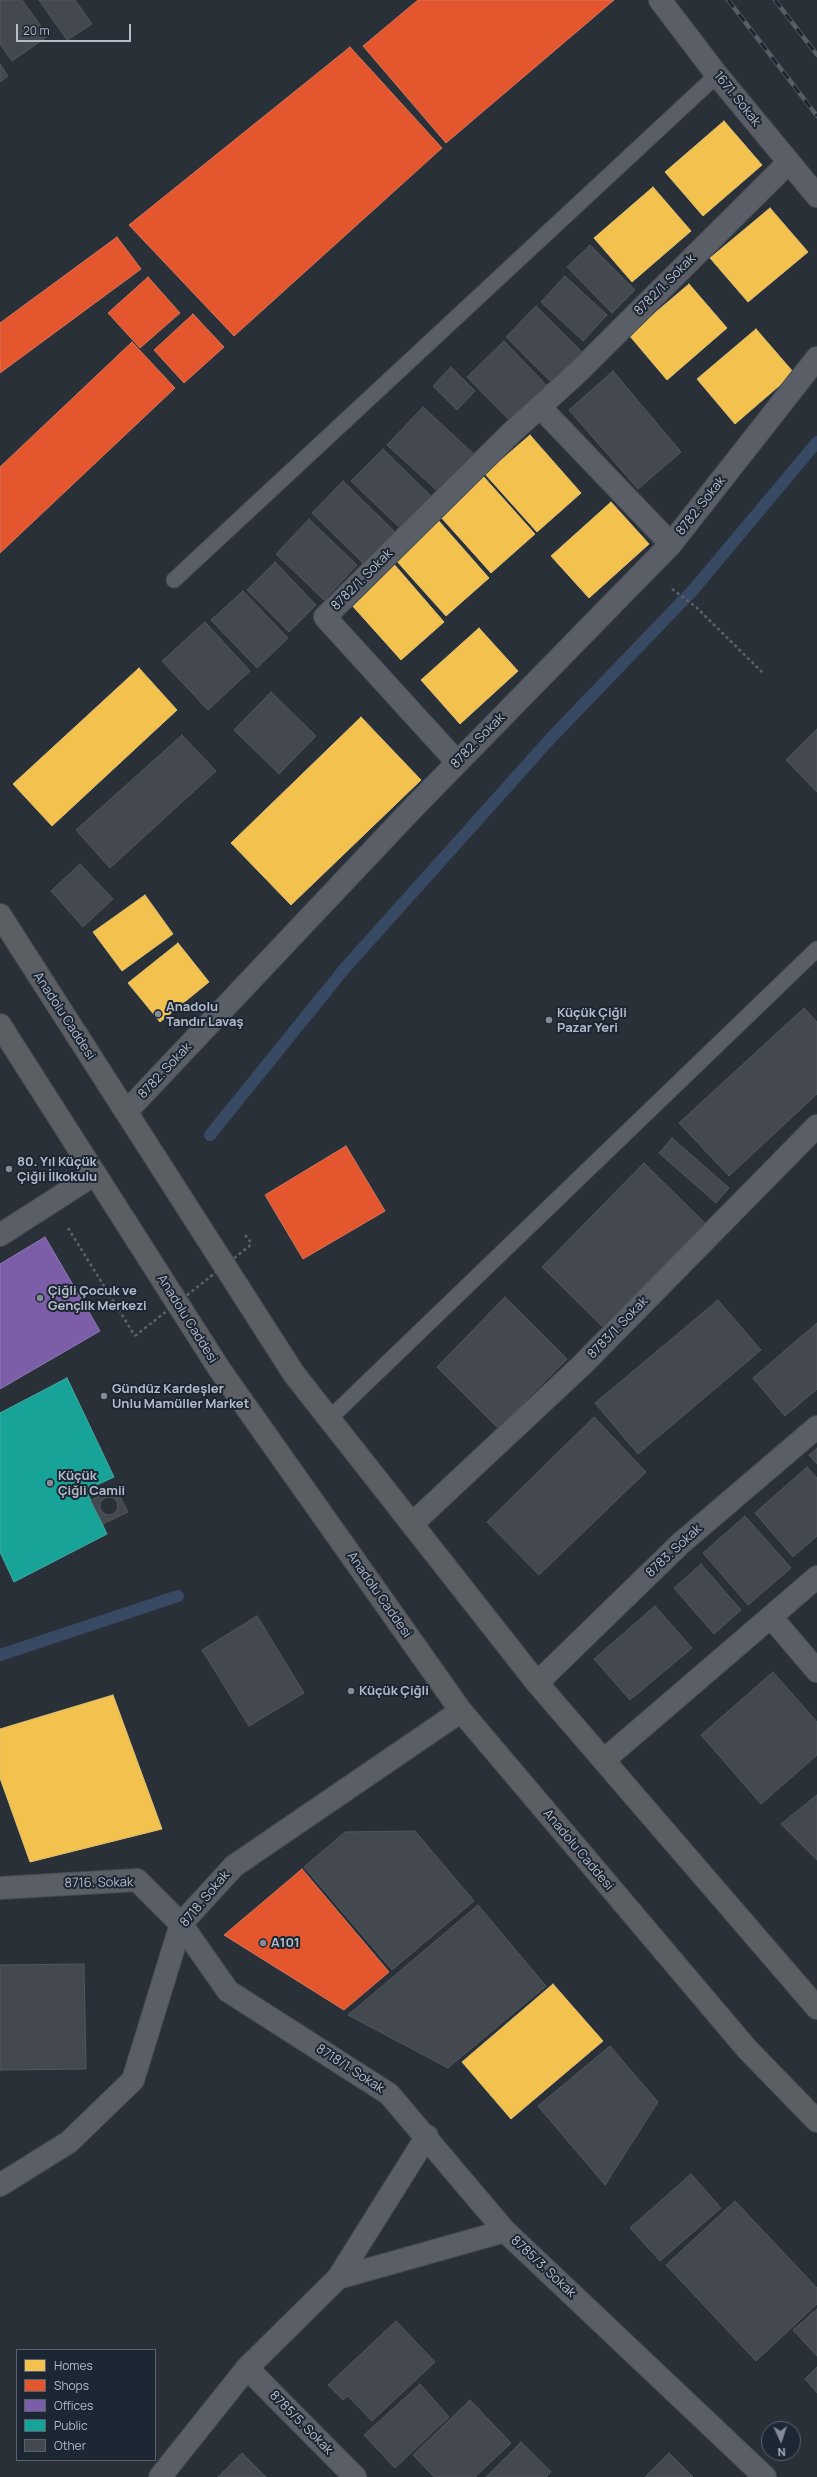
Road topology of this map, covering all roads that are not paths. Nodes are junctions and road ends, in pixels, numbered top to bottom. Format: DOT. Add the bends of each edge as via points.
graph roads {
  1 [pos="660,0"];
  2 [pos="718,76"];
  3 [pos="788,163"];
  4 [pos="817,196"];
  5 [pos="817,358"];
  6 [pos="540,407"];
  7 [pos="671,544"];
  8 [pos="174,580"];
  9 [pos="457,762"];
  10 [pos="0,915"];
  11 [pos="817,949"];
  12 [pos="0,1025"];
  13 [pos="126,1112"];
  14 [pos="817,1126"];
  15 [pos="95,1174"];
  16 [pos="0,1234"];
  17 [pos="329,1419"];
  18 [pos="817,1427"];
  19 [pos="412,1524"];
  20 [pos="817,1577"];
  21 [pos="771,1617"];
  22 [pos="817,1671"];
  23 [pos="537,1683"];
  24 [pos="461,1711"];
  25 [pos="604,1760"];
  26 [pos="0,1888"];
  27 [pos="181,1924"];
  28 [pos="817,2008"];
  29 [pos="817,2120"];
  30 [pos="427,2136"];
  31 [pos="9,2174"];
  32 [pos="0,2185"];
  33 [pos="505,2231"];
  34 [pos="338,2278"];
  35 [pos="247,2368"];
  36 [pos="160,2477"];
  37 [pos="355,2477"];
  38 [pos="764,2477"];
  1 -- 2 [label="street, 1671. Sokak"];
  2 -- 3 [label="street, 1671. Sokak"];
  2 -- 8 [label="lane"];
  3 -- 4 [label="street, 1671. Sokak"];
  3 -- 6 [label="street, 8782/1. Sokak"];
  5 -- 7 [label="street, 8782. Sokak"];
  6 -- 7 [label="street"];
  6 -- 9 [label="street, 8782/1. Sokak" via="325,617"];
  7 -- 9 [label="street, 8782. Sokak"];
  9 -- 13 [label="street, 8782. Sokak"];
  10 -- 13 [label="highway, Anadolu Caddesi"];
  11 -- 17 [label="lane"];
  12 -- 15 [label="highway, Anadolu Caddesi"];
  13 -- 17 [label="highway, Anadolu Caddesi" via="294,1374"];
  14 -- 19 [label="street, 8783/1. Sokak" via="582,1365"];
  15 -- 16 [label="street"];
  15 -- 24 [label="highway, Anadolu Caddesi" via="220,1370"];
  17 -- 19 [label="highway, Anadolu Caddesi"];
  18 -- 23 [label="street, 8783. Sokak" via="680,1544"];
  19 -- 23 [label="highway, Anadolu Caddesi"];
  20 -- 21 [label="street"];
  21 -- 22 [label="street"];
  21 -- 25 [label="street"];
  23 -- 25 [label="highway, Anadolu Caddesi"];
  24 -- 27 [label="street, 8718. Sokak" via="234,1866"];
  24 -- 29 [label="highway, Anadolu Caddesi" via="748,2049"];
  25 -- 28 [label="highway, Anadolu Caddesi"];
  26 -- 27 [label="street, 8716. Sokak" via="137,1880"];
  27 -- 30 [label="street, 8718/1. Sokak" via="228,1992 389,2094"];
  27 -- 31 [label="street, 8718. Sokak" via="133,2080 69,2142"];
  30 -- 33 [label="street, 8718/1. Sokak"];
  30 -- 34 [label="street"];
  31 -- 32 [label="street, 8718. Sokak"];
  33 -- 34 [label="street, 8785/3. Sokak"];
  33 -- 38 [label="street, 8785/3. Sokak"];
  34 -- 35 [label="street, 8785/3. Sokak"];
  35 -- 36 [label="street, 8785/3. Sokak"];
  35 -- 37 [label="street, 8785/5. Sokak"];
}
